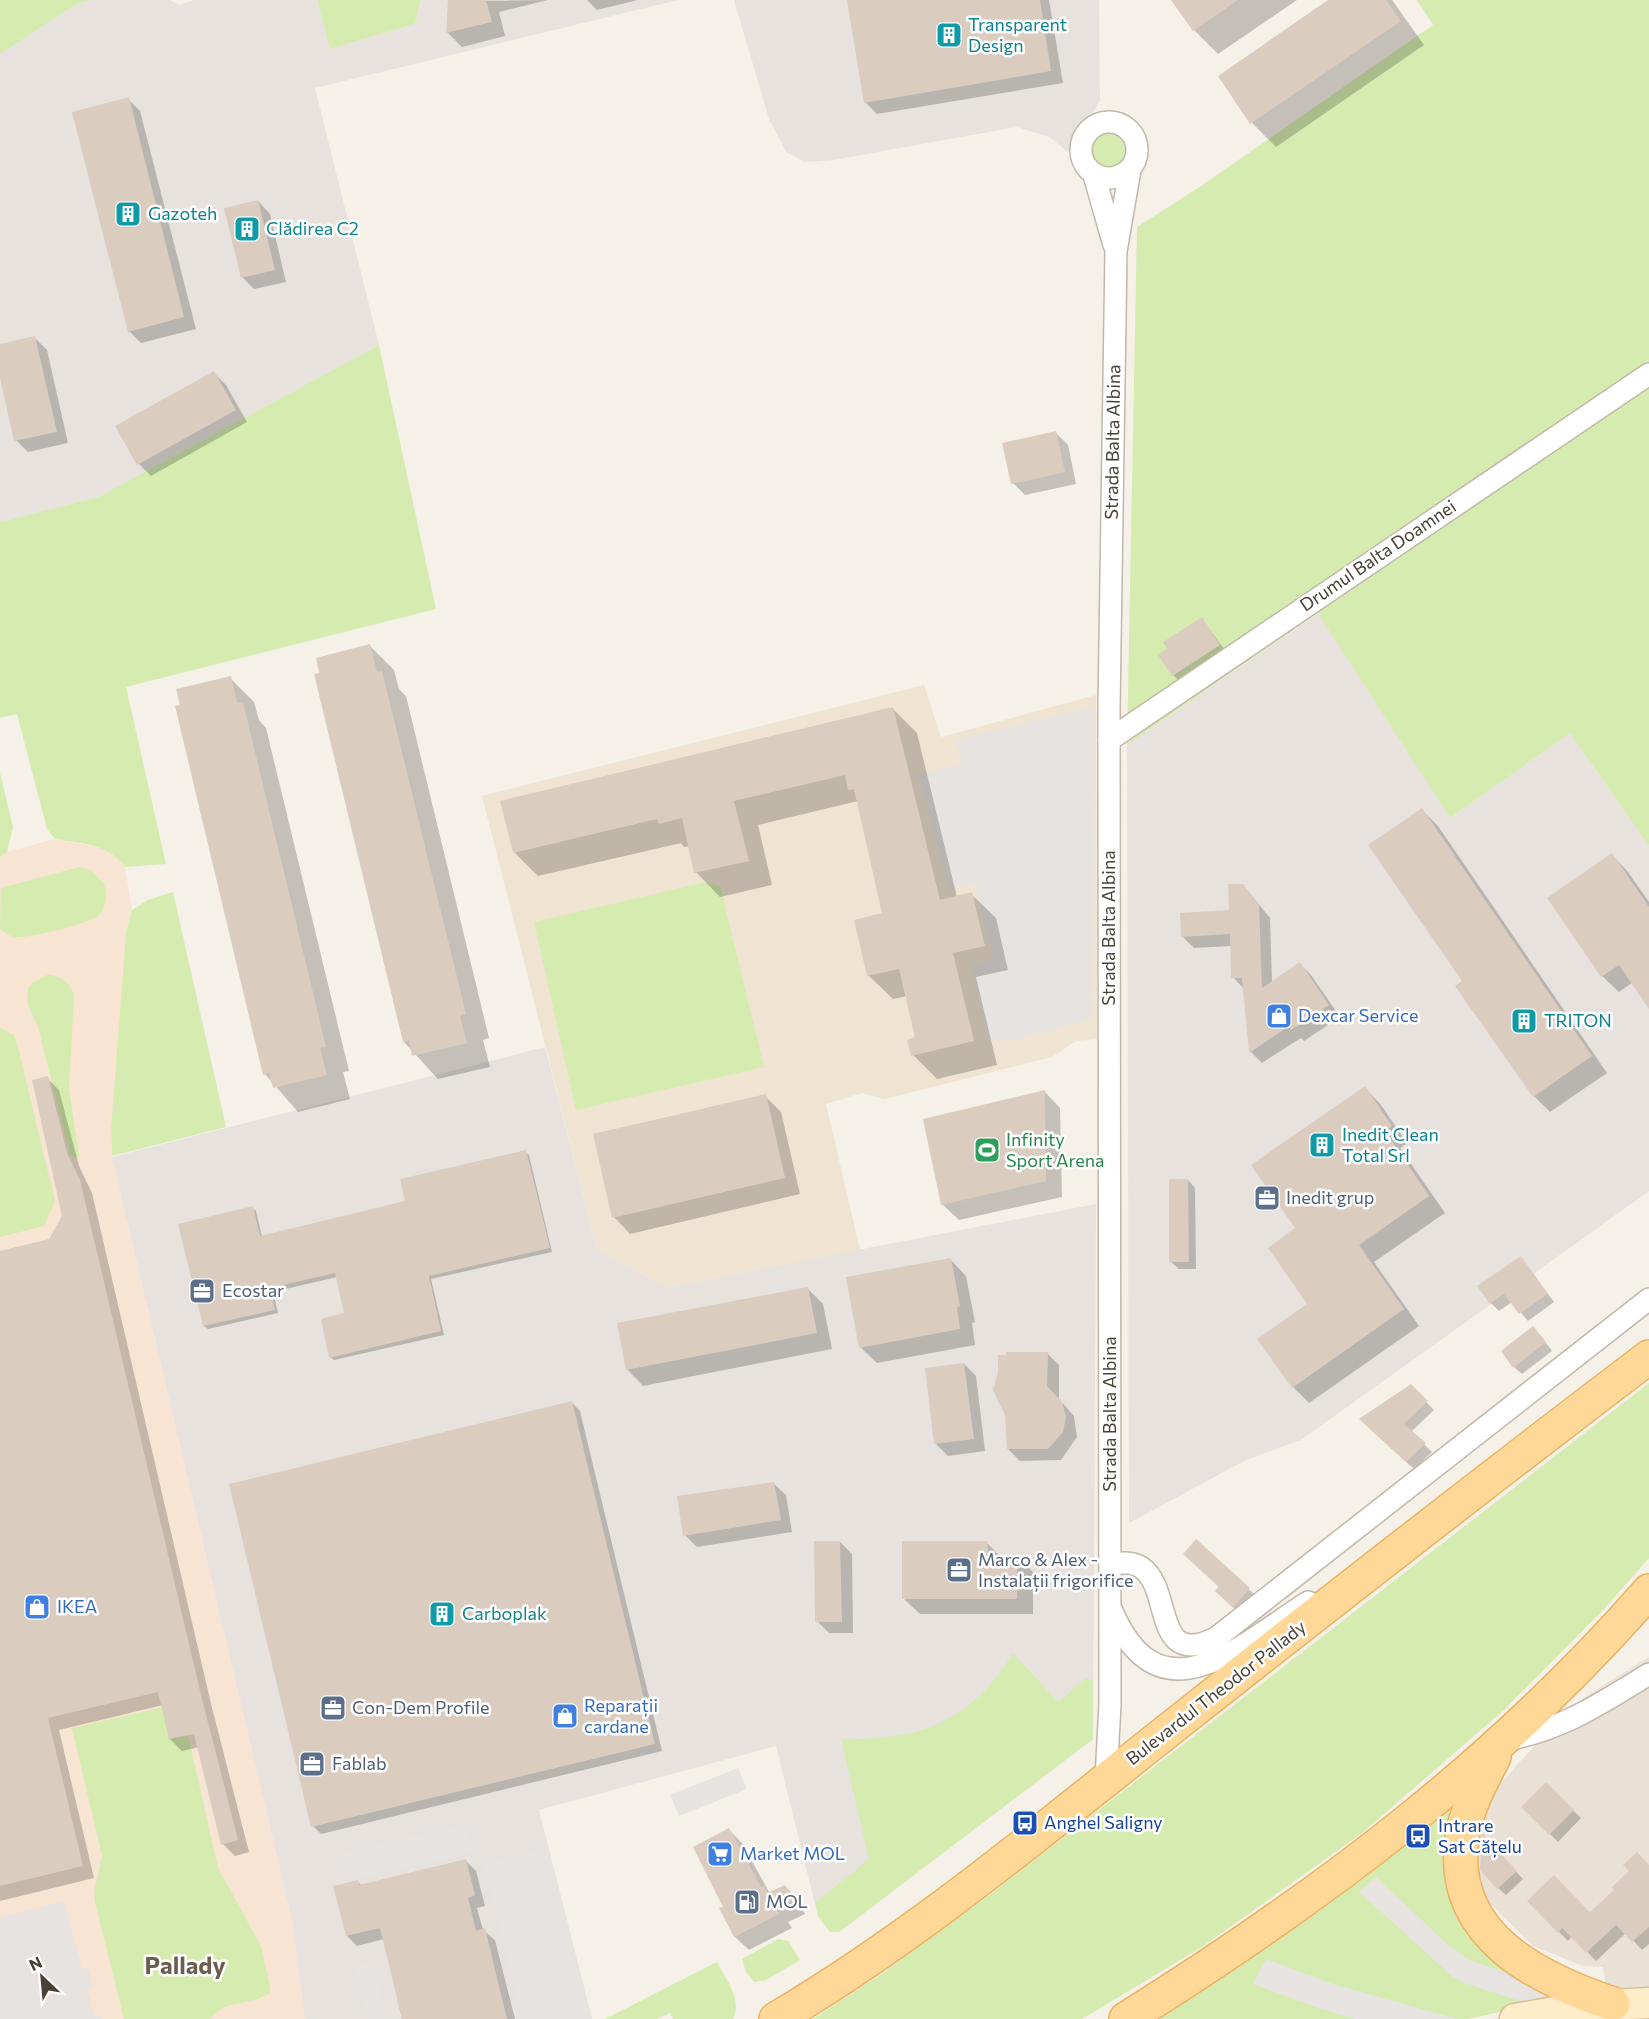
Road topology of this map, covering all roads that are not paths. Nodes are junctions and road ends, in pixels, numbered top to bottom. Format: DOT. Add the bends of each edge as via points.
graph roads {
  1 [pos="1130,170"];
  2 [pos="1094,175"];
  3 [pos="1116,251"];
  4 [pos="1649,374"];
  5 [pos="1109,740"];
  6 [pos="1649,1299"];
  7 [pos="1649,1357"];
  8 [pos="1110,1564"];
  9 [pos="1357,1581"];
  10 [pos="1649,1591"];
  11 [pos="1110,1605"];
  12 [pos="1649,1674"];
  13 [pos="1503,1740"];
  14 [pos="1106,1779"];
  15 [pos="1649,2003"];
  16 [pos="1613,2004"];
  17 [pos="776,2019"];
  18 [pos="1126,2019"];
  19 [pos="1515,2019"];
  1 -- 2 [label="street" via="1113,178"];
  1 -- 2 [label="street, Strada Balta Albina" via="1138,153 1134,135 1120,123 1103,123 1090,128 1082,142 1082,160"];
  1 -- 3 [label="street, Strada Balta Albina"];
  2 -- 3 [label="street, Strada Balta Albina"];
  3 -- 5 [label="street, Strada Balta Albina"];
  4 -- 5 [label="street, Drumul Balta Doamnei"];
  5 -- 8 [label="street, Strada Balta Albina"];
  6 -- 8 [label="street" via="1273,1595 1207,1642 1189,1645 1173,1637 1165,1623 1156,1587 1142,1568 1127,1563"];
  7 -- 9 [label="main road, Bulevardul Theodor Pallady"];
  8 -- 11 [label="street, Strada Balta Albina"];
  9 -- 11 [label="street, Strada Balta Albina" via="1316,1597 1222,1659 1192,1669 1159,1665 1137,1651 1119,1627"];
  9 -- 14 [label="main road, Bulevardul Theodor Pallady"];
  10 -- 13 [label="main road"];
  11 -- 14 [label="street, Strada Balta Albina"];
  12 -- 13 [label="street" via="1569,1722"];
  13 -- 16 [label="main road" via="1476,1795 1462,1836 1462,1874 1473,1909 1493,1939 1518,1961 1558,1983"];
  13 -- 18 [label="main road" via="1344,1873"];
  14 -- 17 [label="main road, Bulevardul Theodor Pallady" via="908,1930"];
  15 -- 16 [label="main road"];
  16 -- 19 [label="main road"];
}
